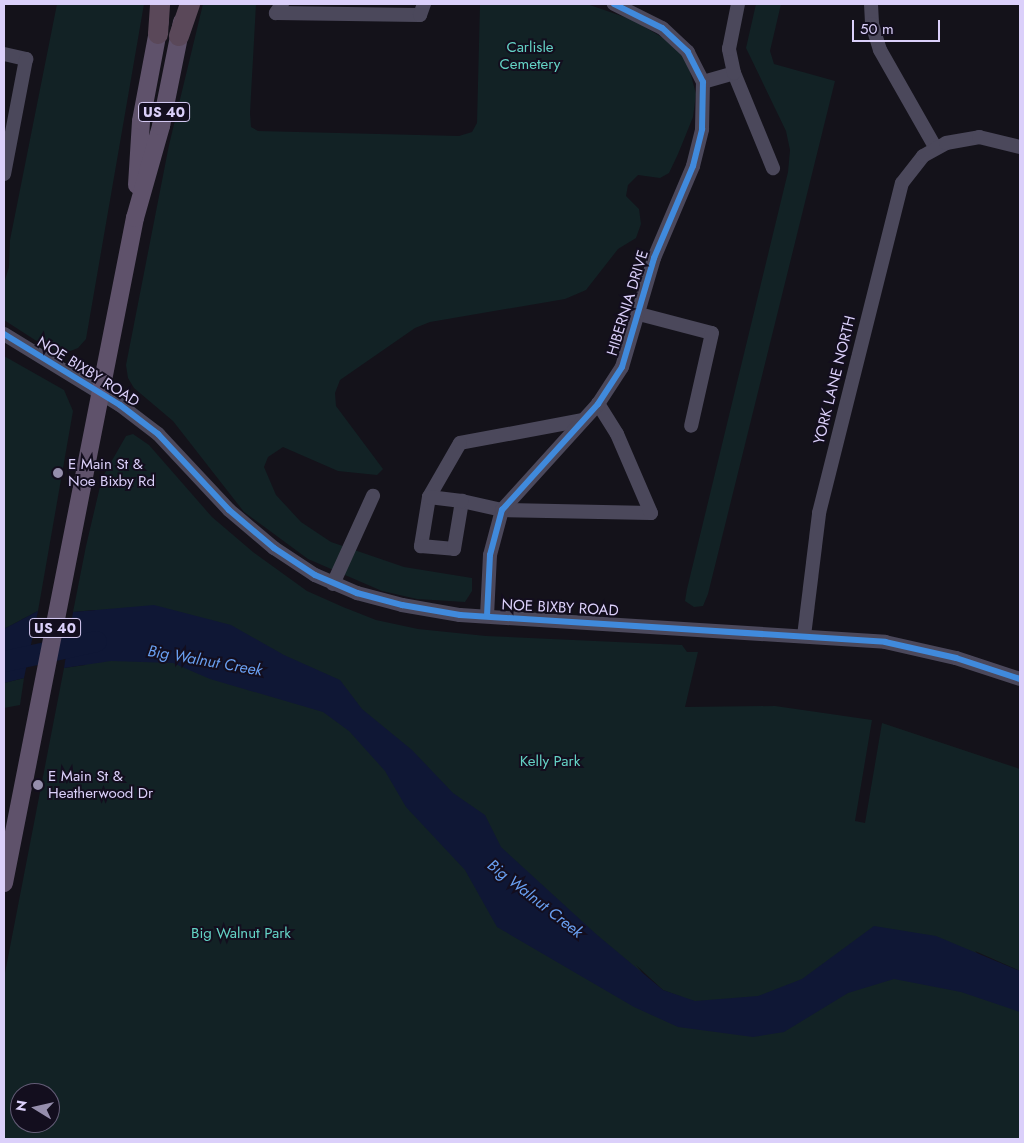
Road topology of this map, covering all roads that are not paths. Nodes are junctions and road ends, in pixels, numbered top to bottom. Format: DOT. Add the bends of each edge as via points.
graph roads {
  1 [pos="160,4"];
  2 [pos="164,4"];
  3 [pos="185,4"];
  4 [pos="190,4"];
  5 [pos="282,4"];
  6 [pos="424,4"];
  7 [pos="614,4"];
  8 [pos="738,4"];
  9 [pos="871,4"];
  10 [pos="158,34"];
  11 [pos="179,36"];
  12 [pos="4,54"];
  13 [pos="734,73"];
  14 [pos="702,82"];
  15 [pos="1020,147"];
  16 [pos="935,148"];
  17 [pos="773,168"];
  18 [pos="4,174"];
  19 [pos="135,218"];
  20 [pos="640,314"];
  21 [pos="4,334"];
  22 [pos="101,394"];
  23 [pos="598,404"];
  24 [pos="583,420"];
  25 [pos="691,426"];
  26 [pos="373,496"];
  27 [pos="429,497"];
  28 [pos="462,501"];
  29 [pos="502,510"];
  30 [pos="333,584"];
  31 [pos="487,616"];
  32 [pos="804,636"];
  33 [pos="1020,679"];
  34 [pos="8,839"];
  35 [pos="4,883"];
  1 -- 10 [label="highway"];
  2 -- 10 [label="main road, US 40"];
  3 -- 11 [label="main road, US 40"];
  4 -- 11 [label="highway"];
  5 -- 6 [label="street" via="276,13 420,15"];
  7 -- 14 [label="street, HIBERNIA DRIVE" via="662,28 680,42"];
  8 -- 13 [label="street" via="729,49"];
  9 -- 16 [label="street" via="872,24 880,50"];
  10 -- 19 [label="main road, US 40" via="141,121"];
  11 -- 19 [label="main road, US 40" via="161,126"];
  12 -- 18 [label="street" via="26,59"];
  13 -- 14 [label="street"];
  13 -- 17 [label="street"];
  14 -- 20 [label="street, HIBERNIA DRIVE" via="702,129 693,166 654,258"];
  15 -- 16 [label="street" via="979,138"];
  16 -- 32 [label="street, YORK LANE NORTH" via="912,166 898,193 819,513"];
  19 -- 22 [label="main road, US 40"];
  20 -- 23 [label="street, HIBERNIA DRIVE" via="622,367"];
  20 -- 25 [label="street" via="712,333"];
  21 -- 22 [label="street, NOE BIXBY ROAD"];
  22 -- 30 [label="street, NOE BIXBY ROAD" via="158,434 252,531"];
  22 -- 34 [label="main road, US 40" via="39,708"];
  23 -- 24 [label="street, HIBERNIA DRIVE"];
  23 -- 29 [label="street" via="617,434 651,513"];
  24 -- 27 [label="street" via="460,443"];
  24 -- 29 [label="street, HIBERNIA DRIVE"];
  26 -- 30 [label="street"];
  27 -- 28 [label="street"];
  27 -- 28 [label="street" via="421,546 454,549"];
  28 -- 29 [label="street"];
  29 -- 31 [label="street, HIBERNIA DRIVE" via="490,556"];
  30 -- 31 [label="street, NOE BIXBY ROAD" via="402,605"];
  31 -- 32 [label="street, NOE BIXBY ROAD"];
  32 -- 33 [label="street, NOE BIXBY ROAD" via="886,642 956,658"];
  34 -- 35 [label="main road, US 40"];
}
